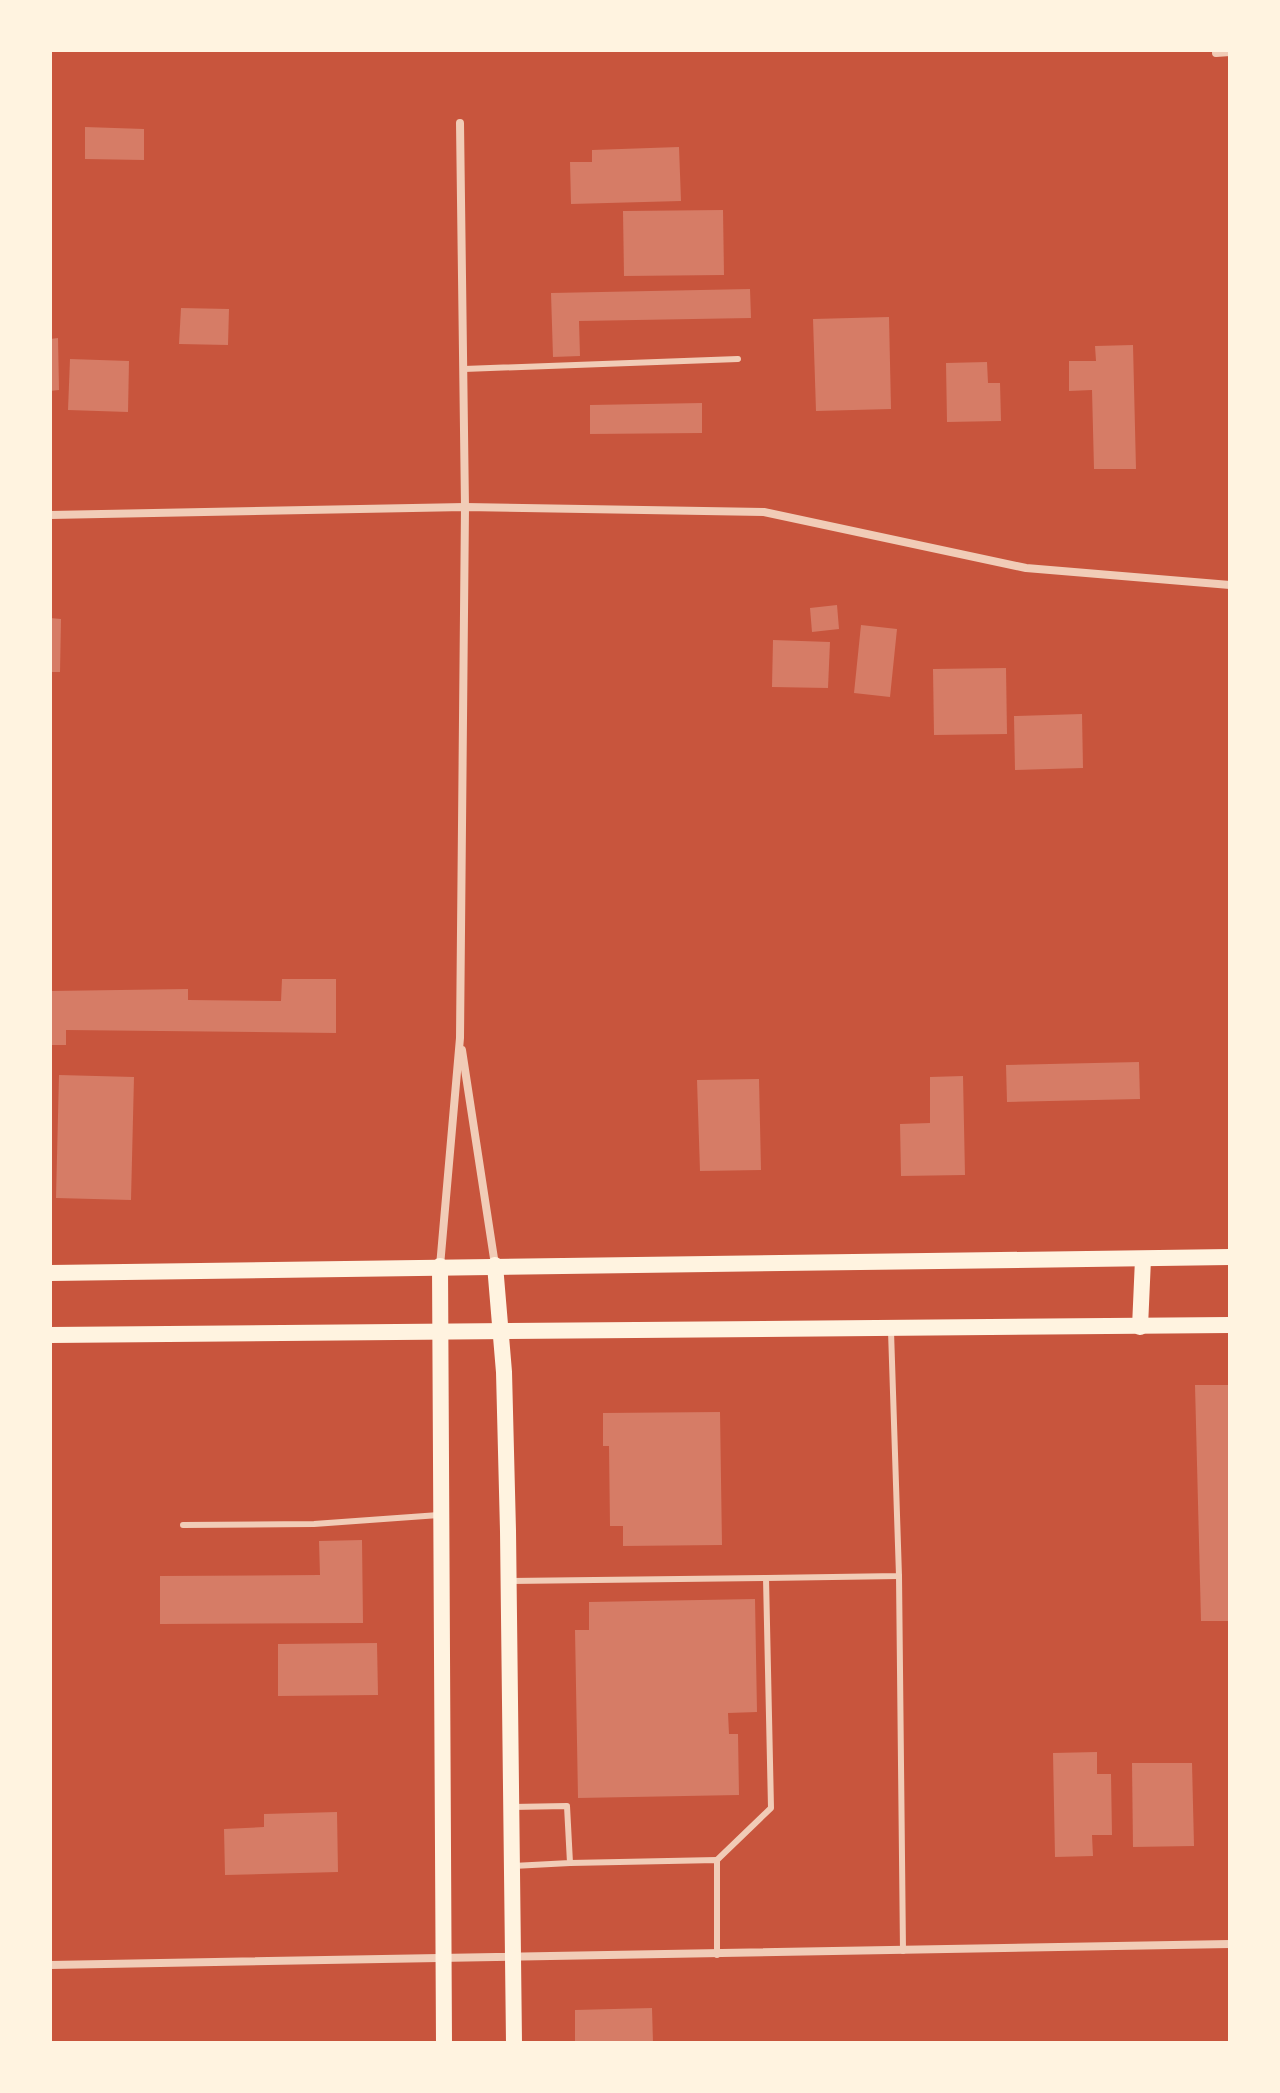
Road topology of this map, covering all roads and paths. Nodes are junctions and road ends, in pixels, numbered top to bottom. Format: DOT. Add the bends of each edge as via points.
graph roads {
  1 [pos="1230,52"];
  2 [pos="1216,53"];
  3 [pos="460,123"];
  4 [pos="738,359"];
  5 [pos="464,369"];
  6 [pos="465,507"];
  7 [pos="50,515"];
  8 [pos="1230,585"];
  9 [pos="460,1038"];
  10 [pos="1230,1257"];
  11 [pos="1143,1259"];
  12 [pos="495,1265"];
  13 [pos="440,1266"];
  14 [pos="50,1273"];
  15 [pos="1230,1325"];
  16 [pos="1140,1327"];
  17 [pos="891,1328"];
  18 [pos="501,1330"];
  19 [pos="441,1331"];
  20 [pos="50,1335"];
  21 [pos="443,1515"];
  22 [pos="183,1525"];
  23 [pos="899,1576"];
  24 [pos="766,1578"];
  25 [pos="509,1582"];
  26 [pos="512,1807"];
  27 [pos="717,1860"];
  28 [pos="570,1863"];
  29 [pos="513,1866"];
  30 [pos="1230,1944"];
  31 [pos="903,1951"];
  32 [pos="717,1955"];
  33 [pos="514,1956"];
  34 [pos="443,1957"];
  35 [pos="50,1965"];
  36 [pos="444,2043"];
  37 [pos="514,2043"];
  1 -- 2 [label="street"];
  3 -- 5 [label="street"];
  4 -- 5 [label="lane"];
  5 -- 6 [label="street"];
  6 -- 7 [label="street"];
  6 -- 8 [label="street" via="764,512 1026,568"];
  6 -- 9 [label="street"];
  9 -- 12 [label="street"];
  9 -- 13 [label="street"];
  10 -- 11 [label="main road"];
  11 -- 12 [label="main road"];
  11 -- 16 [label="main road"];
  12 -- 13 [label="main road"];
  12 -- 18 [label="main road"];
  13 -- 14 [label="main road"];
  13 -- 19 [label="main road"];
  15 -- 16 [label="main road"];
  16 -- 17 [label="main road"];
  17 -- 18 [label="main road"];
  17 -- 23 [label="lane"];
  18 -- 19 [label="main road"];
  18 -- 25 [label="main road"];
  19 -- 20 [label="main road"];
  19 -- 21 [label="main road"];
  21 -- 22 [label="lane" via="314,1524"];
  21 -- 34 [label="main road"];
  23 -- 24 [label="lane"];
  23 -- 31 [label="lane"];
  24 -- 25 [label="lane"];
  24 -- 27 [label="lane" via="771,1808"];
  25 -- 26 [label="main road"];
  26 -- 28 [label="lane" via="567,1806"];
  26 -- 29 [label="main road"];
  27 -- 28 [label="lane"];
  27 -- 32 [label="lane"];
  28 -- 29 [label="lane"];
  29 -- 33 [label="main road"];
  30 -- 31 [label="street"];
  31 -- 32 [label="street"];
  32 -- 33 [label="street"];
  33 -- 34 [label="street"];
  33 -- 37 [label="main road"];
  34 -- 35 [label="street"];
  34 -- 36 [label="main road"];
}
